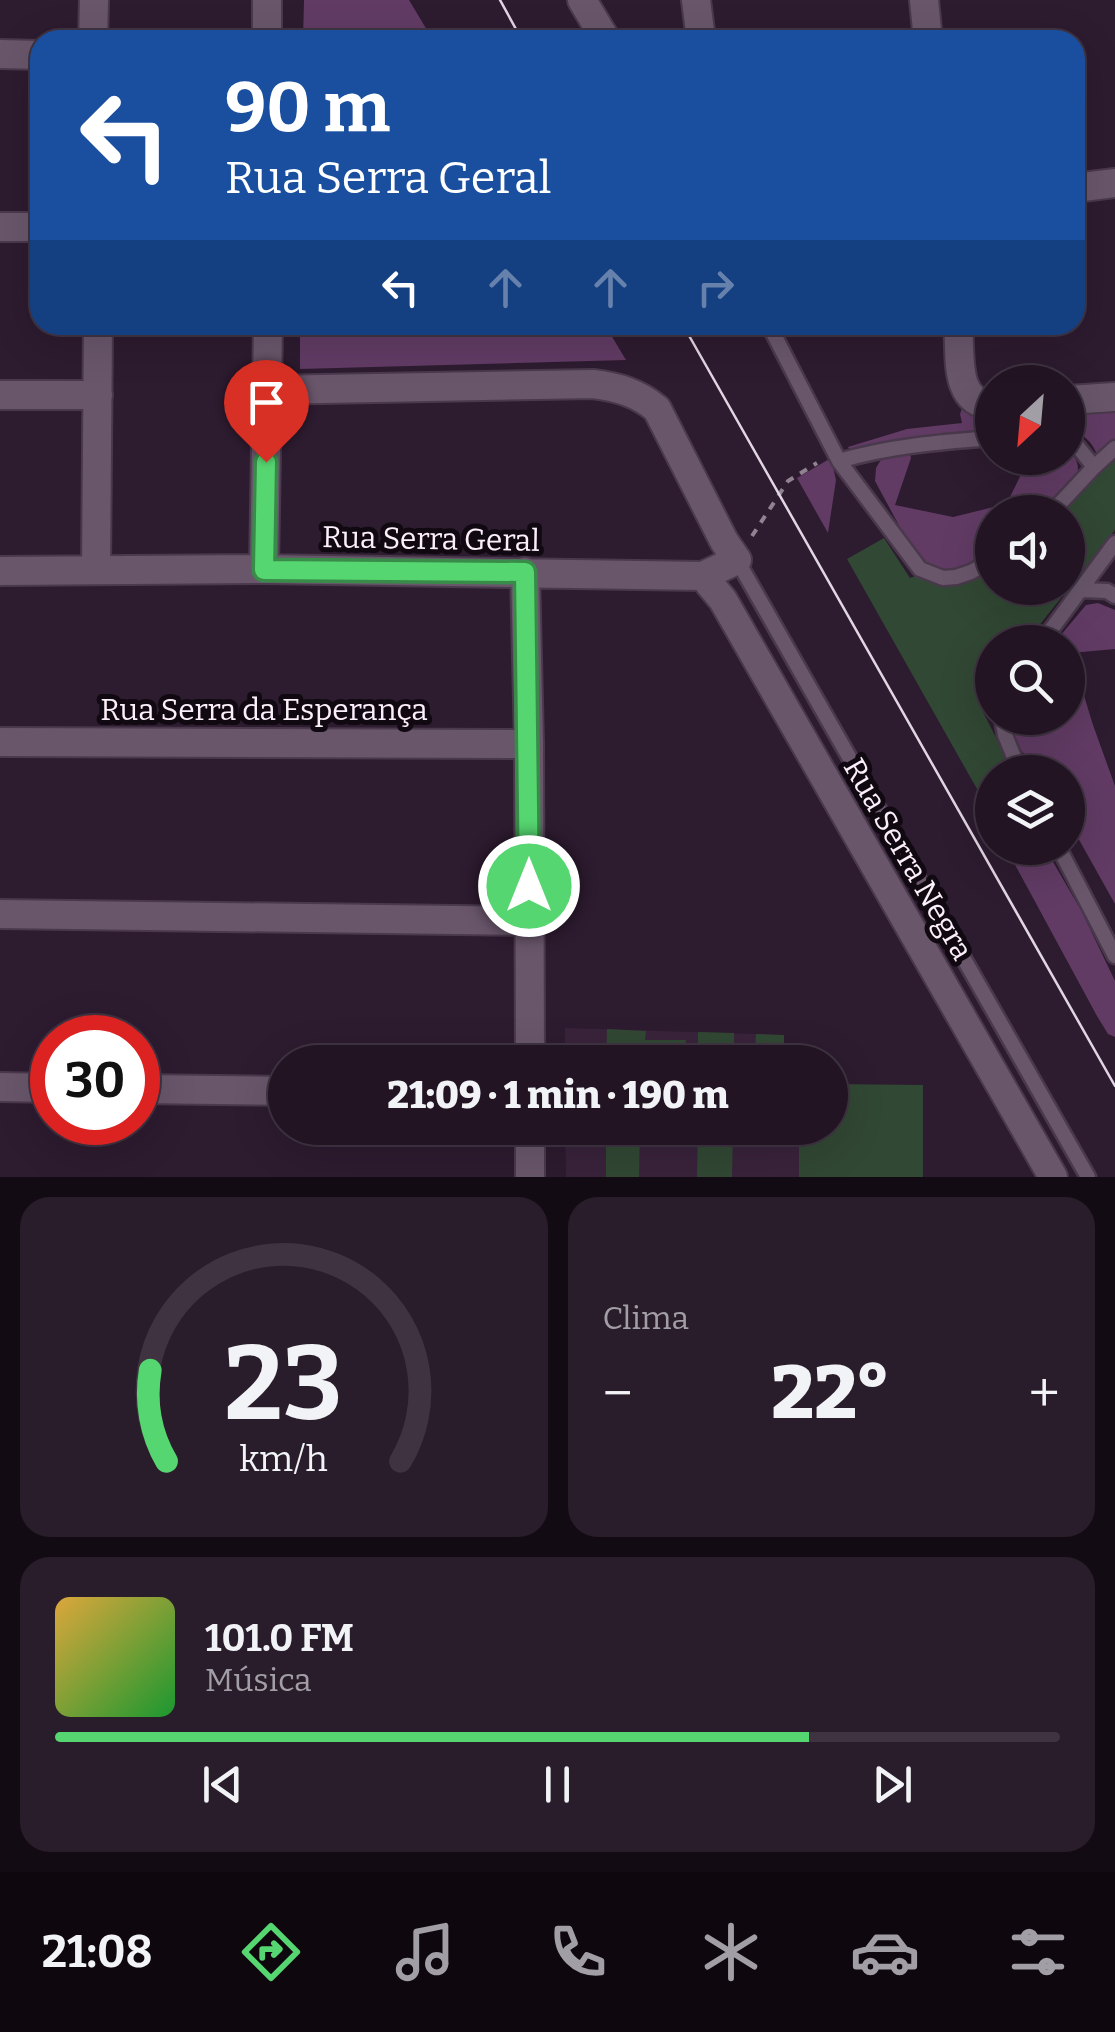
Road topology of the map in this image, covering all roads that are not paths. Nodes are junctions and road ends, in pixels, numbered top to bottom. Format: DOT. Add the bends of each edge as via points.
graph roads {
  1 [pos="94,0"];
  2 [pos="266,0"];
  3 [pos="582,0"];
  4 [pos="696,0"];
  5 [pos="924,0"];
  6 [pos="93,30"];
  7 [pos="267,30"];
  8 [pos="600,30"];
  9 [pos="700,30"];
  10 [pos="927,30"];
  11 [pos="0,54"];
  12 [pos="30,55"];
  13 [pos="1115,183"];
  14 [pos="1085,187"];
  15 [pos="0,227"];
  16 [pos="30,227"];
  17 [pos="98,335"];
  18 [pos="268,335"];
  19 [pos="774,335"];
  20 [pos="959,335"];
  21 [pos="268,390"];
  22 [pos="98,394"];
  23 [pos="0,395"];
  24 [pos="1115,397"];
  25 [pos="1085,399"];
  26 [pos="975,401"];
  27 [pos="975,440"];
  28 [pos="1115,448"];
  29 [pos="1085,455"];
  30 [pos="837,456"];
  31 [pos="1094,467"];
  32 [pos="1068,495"];
  33 [pos="1115,543"];
  34 [pos="737,560"];
  35 [pos="975,569"];
  36 [pos="96,570"];
  37 [pos="264,570"];
  38 [pos="0,572"];
  39 [pos="525,572"];
  40 [pos="704,576"];
  41 [pos="1085,586"];
  42 [pos="1085,590"];
  43 [pos="1115,596"];
  44 [pos="1070,605"];
  45 [pos="1055,625"];
  46 [pos="0,742"];
  47 [pos="529,744"];
  48 [pos="1067,865"];
  49 [pos="0,914"];
  50 [pos="529,921"];
  51 [pos="1115,956"];
  52 [pos="530,1045"];
  53 [pos="0,1087"];
  54 [pos="30,1088"];
  55 [pos="160,1089"];
  56 [pos="268,1091"];
  57 [pos="530,1145"];
  58 [pos="530,1177"];
  59 [pos="1053,1177"];
  60 [pos="1088,1177"];
  1 -- 6 [label="street"];
  2 -- 7 [label="street"];
  3 -- 8 [label="street"];
  4 -- 9 [label="street"];
  5 -- 10 [label="street"];
  11 -- 12 [label="street"];
  13 -- 14 [label="street"];
  15 -- 16 [label="street"];
  17 -- 22 [label="street"];
  18 -- 21 [label="street"];
  19 -- 30 [label="lane"];
  20 -- 26 [label="street" via="964,387"];
  21 -- 34 [label="street" via="615,386 657,409"];
  21 -- 37 [label="street"];
  22 -- 23 [label="street"];
  22 -- 36 [label="street"];
  24 -- 25 [label="street"];
  27 -- 30 [label="lane"];
  28 -- 31 [label="lane"];
  29 -- 31 [label="lane"];
  30 -- 35 [label="lane" via="920,569 944,578"];
  31 -- 32 [label="lane"];
  33 -- 41 [label="lane"];
  34 -- 40 [label="street, Rua Serra Geral"];
  34 -- 60 [label="lane"];
  36 -- 37 [label="street, Rua Serra Geral"];
  36 -- 38 [label="street, Rua Serra Geral"];
  37 -- 39 [label="street, Rua Serra Geral"];
  39 -- 40 [label="street, Rua Serra Geral"];
  39 -- 47 [label="street"];
  40 -- 59 [label="street, Rua Serra Negra"];
  42 -- 43 [label="lane"];
  44 -- 45 [label="lane"];
  46 -- 47 [label="street, Rua Serra da Esperança"];
  47 -- 50 [label="street"];
  48 -- 51 [label="lane"];
  49 -- 50 [label="street"];
  50 -- 52 [label="street"];
  53 -- 54 [label="street"];
  55 -- 56 [label="street"];
  57 -- 58 [label="street"];
}
